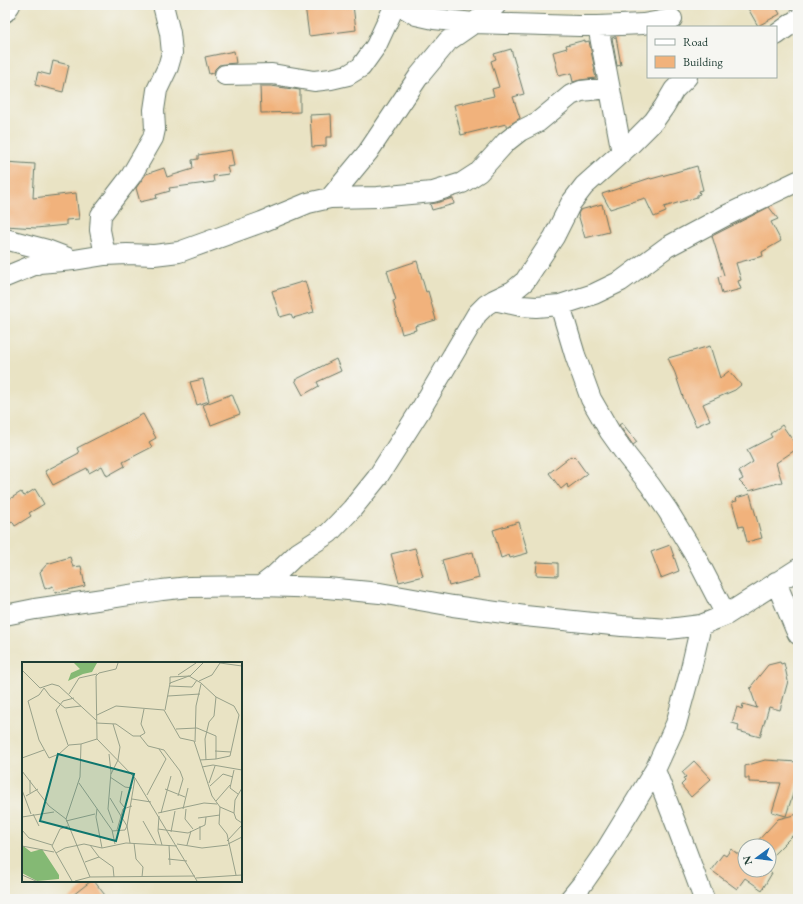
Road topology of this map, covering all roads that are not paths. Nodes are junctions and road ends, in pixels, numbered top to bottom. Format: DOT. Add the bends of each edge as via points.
graph roads {
  1 [pos="10,5"];
  2 [pos="163,5"];
  3 [pos="395,5"];
  4 [pos="400,5"];
  5 [pos="496,5"];
  6 [pos="5,12"];
  7 [pos="672,17"];
  8 [pos="798,19"];
  9 [pos="474,23"];
  10 [pos="598,26"];
  11 [pos="777,35"];
  12 [pos="225,75"];
  13 [pos="686,78"];
  14 [pos="609,88"];
  15 [pos="622,153"];
  16 [pos="798,181"];
  17 [pos="330,198"];
  18 [pos="5,239"];
  19 [pos="105,255"];
  20 [pos="74,260"];
  21 [pos="5,277"];
  22 [pos="494,300"];
  23 [pos="560,305"];
  24 [pos="798,569"];
  25 [pos="776,582"];
  26 [pos="261,586"];
  27 [pos="5,615"];
  28 [pos="726,615"];
  29 [pos="701,625"];
  30 [pos="798,634"];
  31 [pos="655,770"];
  32 [pos="570,899"];
  33 [pos="704,899"];
  1 -- 6 [label="street"];
  2 -- 19 [label="street" via="172,53 157,90 153,138 131,176 101,215 100,230"];
  3 -- 12 [label="street" via="376,46 361,67 348,75 314,81 272,74"];
  4 -- 9 [label="street" via="416,15"];
  5 -- 9 [label="street"];
  7 -- 10 [label="street" via="643,24"];
  8 -- 11 [label="street"];
  9 -- 10 [label="street"];
  9 -- 17 [label="street" via="448,42 419,76 368,152"];
  10 -- 14 [label="street"];
  13 -- 15 [label="street" via="674,90 654,120"];
  14 -- 15 [label="street"];
  14 -- 17 [label="street" via="581,91 571,95 538,122 506,142 479,172 462,184 433,192"];
  15 -- 22 [label="street" via="584,186 571,202 554,237 525,281 513,291"];
  16 -- 23 [label="street" via="667,247 622,281 594,294"];
  17 -- 19 [label="street" via="308,203 179,252"];
  18 -- 20 [label="street"];
  19 -- 20 [label="street"];
  20 -- 21 [label="street" via="39,264"];
  22 -- 23 [label="street" via="521,306"];
  22 -- 26 [label="street" via="477,314 397,447 377,478 352,509 329,533 298,553"];
  23 -- 28 [label="street" via="591,399 610,432 672,517"];
  24 -- 25 [label="street"];
  25 -- 28 [label="street"];
  25 -- 30 [label="street"];
  26 -- 27 [label="street" via="162,590"];
  26 -- 29 [label="street" via="380,593 525,616 622,626 670,628"];
  28 -- 29 [label="street"];
  29 -- 31 [label="street" via="676,724"];
  31 -- 32 [label="street" via="606,850"];
  31 -- 33 [label="street"];
}
